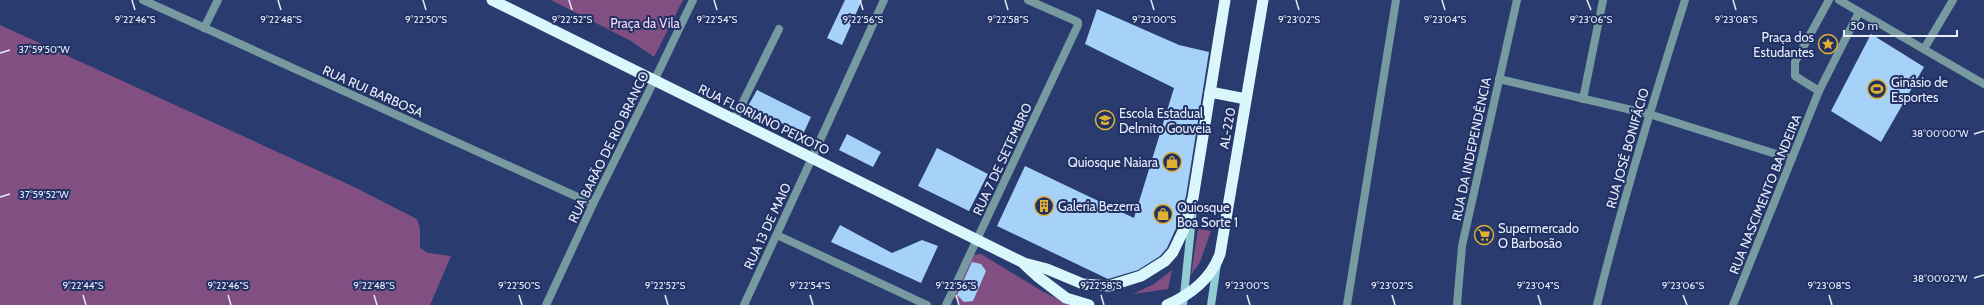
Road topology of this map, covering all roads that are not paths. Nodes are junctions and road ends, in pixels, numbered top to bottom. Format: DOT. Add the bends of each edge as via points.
graph roads {
  1 [pos="143,0"];
  2 [pos="218,0"];
  3 [pos="492,0"];
  4 [pos="693,0"];
  5 [pos="884,0"];
  6 [pos="1028,0"];
  7 [pos="1225,0"];
  8 [pos="1264,0"];
  9 [pos="1396,0"];
  10 [pos="1517,0"];
  11 [pos="1603,0"];
  12 [pos="1685,0"];
  13 [pos="1829,0"];
  14 [pos="1839,0"];
  15 [pos="1953,0"];
  16 [pos="1859,12"];
  17 [pos="204,28"];
  18 [pos="779,29"];
  19 [pos="1924,49"];
  20 [pos="1499,78"];
  21 [pos="654,81"];
  22 [pos="1984,84"];
  23 [pos="1818,91"];
  24 [pos="1210,92"];
  25 [pos="1583,99"];
  26 [pos="1246,100"];
  27 [pos="1649,114"];
  28 [pos="734,120"];
  29 [pos="812,158"];
  30 [pos="1792,159"];
  31 [pos="1194,198"];
  32 [pos="593,204"];
  33 [pos="777,235"];
  34 [pos="978,240"];
  35 [pos="1217,260"];
  36 [pos="1024,263"];
  37 [pos="1183,301"];
  38 [pos="546,305"];
  39 [pos="744,305"];
  40 [pos="927,305"];
  41 [pos="946,305"];
  42 [pos="1089,305"];
  43 [pos="1167,305"];
  44 [pos="1211,305"];
  45 [pos="1347,305"];
  46 [pos="1457,305"];
  47 [pos="1597,305"];
  48 [pos="1733,305"];
  1 -- 17 [label="street, RUA RUI BARBOSA"];
  2 -- 17 [label="street"];
  3 -- 21 [label="highway, RUA FLORIANO PEIXOTO"];
  4 -- 21 [label="street, RUA BARÃO DE RIO BRANCO"];
  5 -- 29 [label="street, RUA 13 DE MAIO"];
  6 -- 34 [label="street, RUA 7 DE SETEMBRO" via="1078,22 1078,25"];
  7 -- 24 [label="highway, RUA FLORIANO PEIXOTO / AL-220"];
  8 -- 26 [label="highway, AL-220 / AL-220"];
  9 -- 45 [label="street"];
  10 -- 20 [label="street, RUA DA INDEPENDÊNCIA"];
  11 -- 25 [label="street"];
  12 -- 27 [label="street, RUA JOSÉ BONIFÁCIO"];
  13 -- 23 [label="street" via="1795,62 1795,76"];
  14 -- 16 [label="street"];
  15 -- 19 [label="street"];
  16 -- 19 [label="street"];
  16 -- 23 [label="street, RUA NASCIMENTO BANDEIRA"];
  17 -- 32 [label="street, RUA RUI BARBOSA"];
  18 -- 28 [label="street"];
  19 -- 22 [label="street"];
  20 -- 25 [label="street"];
  20 -- 46 [label="street, RUA DA INDEPENDÊNCIA" via="1462,246"];
  21 -- 28 [label="highway, RUA FLORIANO PEIXOTO"];
  21 -- 32 [label="street, RUA BARÃO DE RIO BRANCO"];
  23 -- 30 [label="street, RUA NASCIMENTO BANDEIRA"];
  24 -- 26 [label="highway"];
  24 -- 31 [label="highway, RUA FLORIANO PEIXOTO / AL-220"];
  25 -- 27 [label="street"];
  26 -- 35 [label="highway, AL-220 / AL-220"];
  27 -- 30 [label="street"];
  27 -- 47 [label="street, RUA JOSÉ BONIFÁCIO"];
  28 -- 29 [label="highway, RUA FLORIANO PEIXOTO"];
  29 -- 33 [label="street, RUA 13 DE MAIO"];
  29 -- 34 [label="highway, RUA FLORIANO PEIXOTO"];
  30 -- 48 [label="street, RUA NASCIMENTO BANDEIRA"];
  31 -- 36 [label="highway, RUA FLORIANO PEIXOTO / AL-220" via="1173,252 1165,261 1140,276 1108,286 1083,284 1047,269"];
  31 -- 37 [label="main road"];
  32 -- 38 [label="street, RUA BARÃO DE RIO BRANCO"];
  33 -- 39 [label="street, RUA 13 DE MAIO"];
  33 -- 40 [label="street"];
  34 -- 36 [label="highway, RUA FLORIANO PEIXOTO"];
  34 -- 41 [label="street, RUA 7 DE SETEMBRO"];
  35 -- 37 [label="highway, AL-220" via="1202,283"];
  35 -- 44 [label="main road"];
  36 -- 42 [label="highway, RUA FLORIANO PEIXOTO" via="1066,298"];
  37 -- 43 [label="highway, AL-220"];
}
